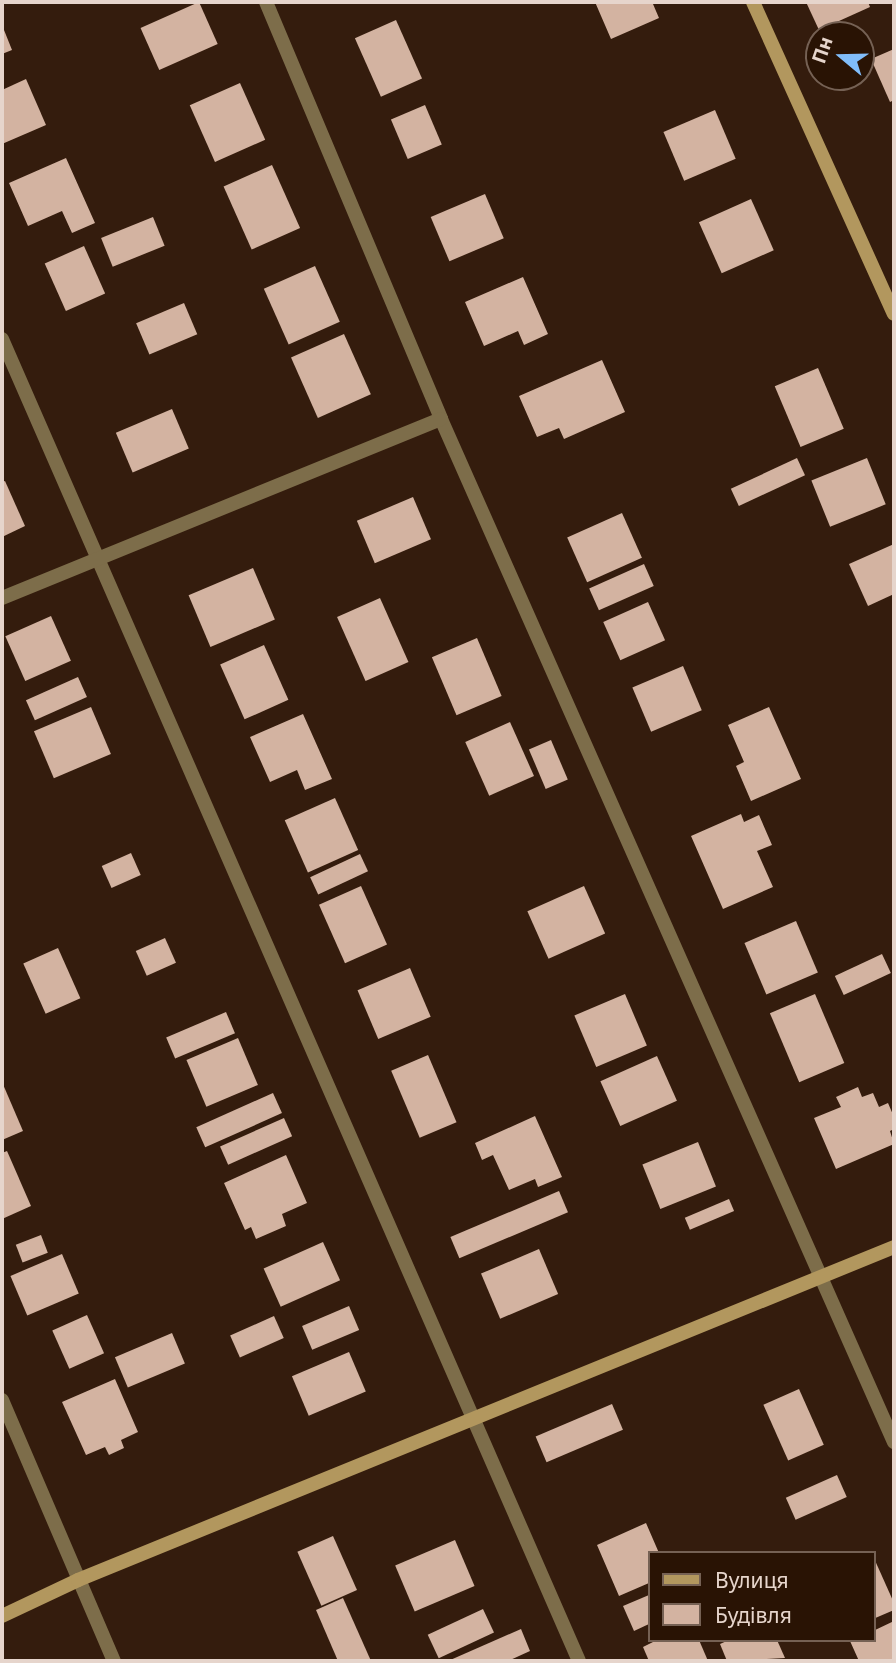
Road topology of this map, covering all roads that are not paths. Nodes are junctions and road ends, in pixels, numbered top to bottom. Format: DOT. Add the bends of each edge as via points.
graph roads {
  1 [pos="266,2"];
  2 [pos="753,2"];
  3 [pos="894,314"];
  4 [pos="2,340"];
  5 [pos="441,419"];
  6 [pos="96,557"];
  7 [pos="2,598"];
  8 [pos="894,1247"];
  9 [pos="824,1278"];
  10 [pos="2,1400"];
  11 [pos="473,1422"];
  12 [pos="894,1441"];
  13 [pos="78,1580"];
  14 [pos="2,1616"];
  15 [pos="114,1661"];
  16 [pos="579,1661"];
  1 -- 5 [label="street"];
  2 -- 3 [label="main road"];
  4 -- 6 [label="street"];
  5 -- 6 [label="street" via="314,474"];
  5 -- 9 [label="street"];
  6 -- 7 [label="street"];
  6 -- 11 [label="street"];
  8 -- 9 [label="main road"];
  9 -- 11 [label="main road"];
  9 -- 12 [label="street"];
  10 -- 13 [label="street"];
  11 -- 13 [label="main road"];
  11 -- 16 [label="street"];
  13 -- 14 [label="main road"];
  13 -- 15 [label="street"];
}
